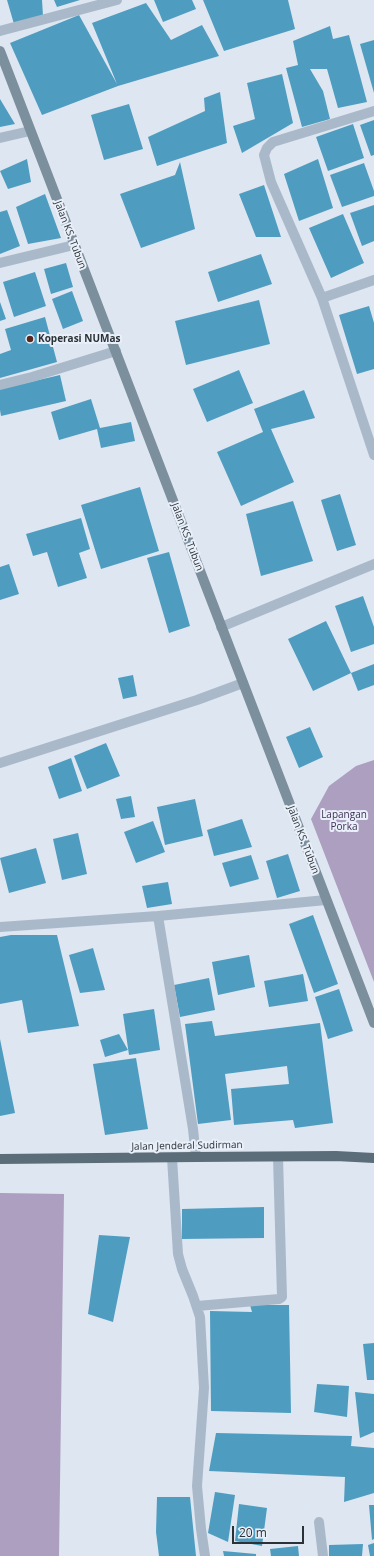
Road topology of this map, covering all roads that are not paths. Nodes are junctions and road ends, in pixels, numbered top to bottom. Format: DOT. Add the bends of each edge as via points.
graph roads {
  1 [pos="117,0"];
  2 [pos="0,31"];
  3 [pos="0,51"];
  4 [pos="374,111"];
  5 [pos="30,131"];
  6 [pos="0,138"];
  7 [pos="74,245"];
  8 [pos="0,263"];
  9 [pos="374,280"];
  10 [pos="322,298"];
  11 [pos="116,351"];
  12 [pos="0,385"];
  13 [pos="374,455"];
  14 [pos="374,564"];
  15 [pos="221,627"];
  16 [pos="243,683"];
  17 [pos="0,763"];
  18 [pos="326,900"];
  19 [pos="158,916"];
  20 [pos="0,927"];
  21 [pos="374,1023"];
  22 [pos="196,1156"];
  23 [pos="278,1157"];
  24 [pos="172,1158"];
  25 [pos="374,1158"];
  26 [pos="0,1159"];
  27 [pos="197,1306"];
  28 [pos="319,1522"];
  29 [pos="205,1556"];
  30 [pos="323,1556"];
  1 -- 2 [label="street"];
  3 -- 5 [label="street, Jalan KS. Tubun"];
  4 -- 10 [label="street" via="273,142 264,155 274,188"];
  5 -- 6 [label="street"];
  5 -- 7 [label="street, Jalan KS. Tubun"];
  7 -- 8 [label="street"];
  7 -- 11 [label="street, Jalan KS. Tubun"];
  9 -- 10 [label="street"];
  10 -- 13 [label="street"];
  11 -- 12 [label="street"];
  11 -- 15 [label="street, Jalan KS. Tubun"];
  14 -- 15 [label="street"];
  15 -- 16 [label="street, Jalan KS. Tubun"];
  16 -- 17 [label="street"];
  16 -- 18 [label="street, Jalan KS. Tubun"];
  18 -- 19 [label="street"];
  18 -- 21 [label="street, Jalan KS. Tubun"];
  19 -- 20 [label="street"];
  19 -- 22 [label="street"];
  22 -- 23 [label="main road, Jalan Jenderal Sudirman"];
  22 -- 24 [label="main road, Jalan Jenderal Sudirman"];
  23 -- 25 [label="main road, Jalan Jenderal Sudirman"];
  23 -- 27 [label="street" via="282,1298"];
  24 -- 26 [label="main road, Jalan Jenderal Sudirman"];
  24 -- 27 [label="street" via="178,1254"];
  27 -- 29 [label="street" via="200,1317 204,1388 197,1486"];
  28 -- 30 [label="street"];
}
